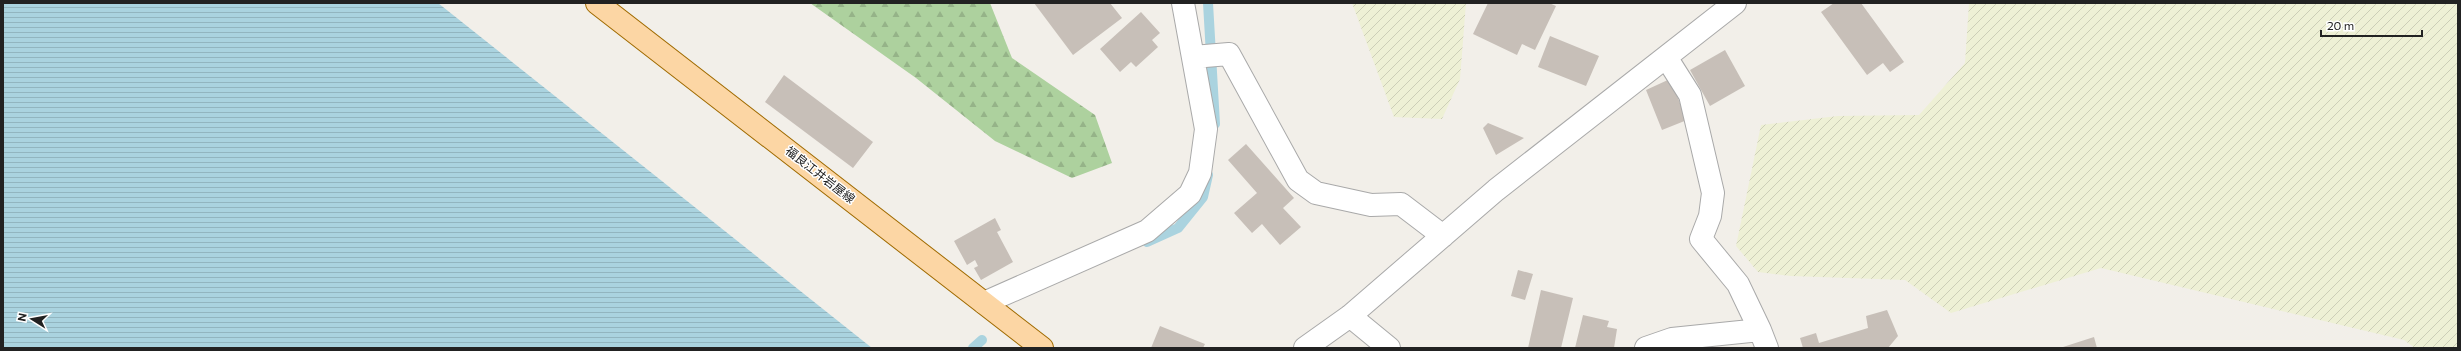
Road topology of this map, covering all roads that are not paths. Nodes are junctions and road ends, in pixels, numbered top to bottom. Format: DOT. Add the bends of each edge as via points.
graph roads {
  1 [pos="597,3"];
  2 [pos="1183,3"];
  3 [pos="1735,3"];
  4 [pos="1193,57"];
  5 [pos="1666,57"];
  6 [pos="1443,236"];
  7 [pos="984,303"];
  8 [pos="1350,316"];
  9 [pos="1763,339"];
  10 [pos="1042,348"];
  11 [pos="1305,348"];
  12 [pos="1389,348"];
  13 [pos="1646,348"];
  1 -- 7 [label="main road, 福良江井岩屋線"];
  2 -- 4 [label="street"];
  3 -- 5 [label="street"];
  4 -- 6 [label="street" via="1229,54 1298,180 1316,193 1371,205 1401,204"];
  4 -- 7 [label="street" via="1206,129 1200,172 1190,194 1147,231"];
  5 -- 6 [label="street" via="1496,190"];
  5 -- 9 [label="street" via="1690,95 1712,193 1710,216 1701,239 1738,284"];
  6 -- 8 [label="street"];
  7 -- 10 [label="main road, 福良江井岩屋線"];
  8 -- 11 [label="street"];
  8 -- 12 [label="street"];
  9 -- 13 [label="street" via="1672,339"];
}
